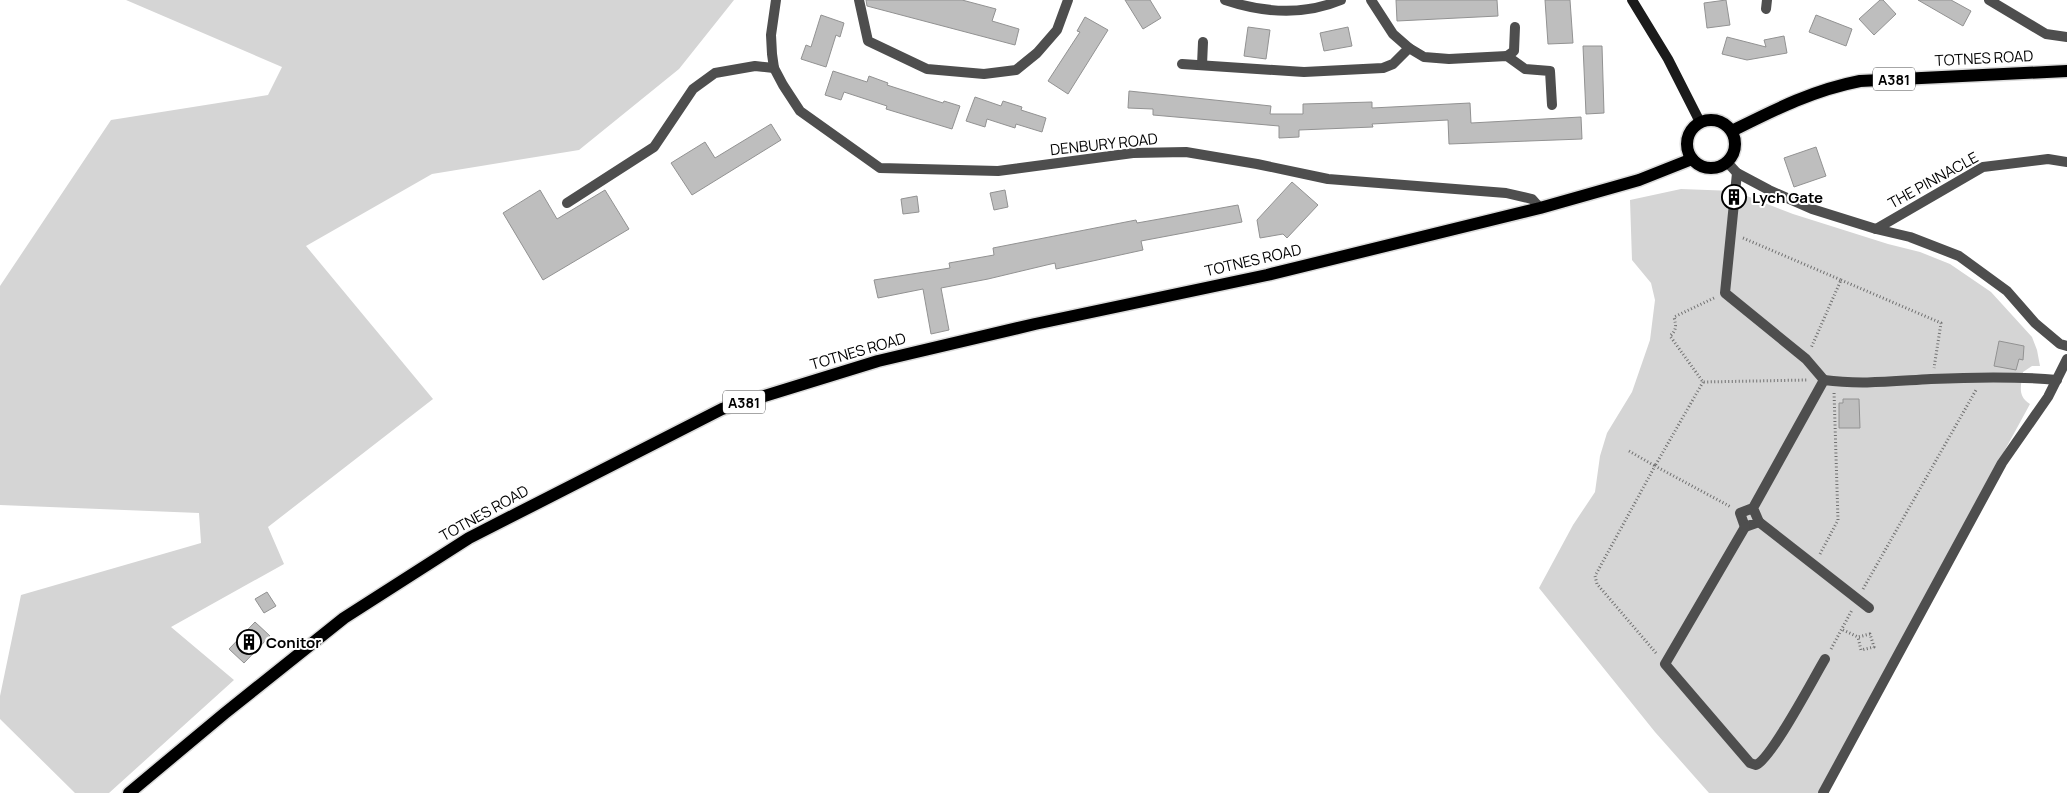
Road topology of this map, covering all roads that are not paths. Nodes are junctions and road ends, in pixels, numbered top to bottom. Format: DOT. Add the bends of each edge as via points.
graph roads {
  1 [pos="776,0"];
  2 [pos="859,0"];
  3 [pos="1068,0"];
  4 [pos="1224,0"];
  5 [pos="1341,0"];
  6 [pos="1371,0"];
  7 [pos="1632,0"];
  8 [pos="1989,0"];
  9 [pos="1240,2"];
  10 [pos="1515,27"];
  11 [pos="2067,37"];
  12 [pos="1203,42"];
  13 [pos="1409,48"];
  14 [pos="1507,56"];
  15 [pos="1182,64"];
  16 [pos="1202,65"];
  17 [pos="774,68"];
  18 [pos="2067,71"];
  19 [pos="1552,105"];
  20 [pos="1700,122"];
  21 [pos="1732,131"];
  22 [pos="1692,159"];
  23 [pos="1727,162"];
  24 [pos="2067,162"];
  25 [pos="1737,173"];
  26 [pos="566,203"];
  27 [pos="1540,208"];
  28 [pos="1876,230"];
  29 [pos="2067,346"];
  30 [pos="2067,359"];
  31 [pos="1824,380"];
  32 [pos="2057,380"];
  33 [pos="1753,508"];
  34 [pos="1759,522"];
  35 [pos="1745,527"];
  36 [pos="1868,608"];
  37 [pos="1825,659"];
  38 [pos="129,793"];
  39 [pos="1822,793"];
  1 -- 17 [label="street, DENBURY ROAD" via="771,35"];
  2 -- 3 [label="street" via="868,42 927,69 984,74 1016,70 1037,53 1057,30"];
  4 -- 9 [label="street"];
  5 -- 9 [label="street" via="1302,12 1274,11"];
  6 -- 13 [label="street" via="1393,34"];
  7 -- 20 [label="street" via="1668,59"];
  8 -- 11 [label="street" via="2046,34"];
  10 -- 14 [label="street" via="1514,51"];
  12 -- 16 [label="street"];
  13 -- 14 [label="street" via="1424,57"];
  13 -- 16 [label="street" via="1384,68 1304,72"];
  14 -- 19 [label="street" via="1525,69 1550,70"];
  15 -- 16 [label="street"];
  17 -- 26 [label="street" via="755,66 715,72 693,89 654,147"];
  17 -- 27 [label="street, DENBURY ROAD" via="800,110 880,168 998,172 1133,153 1186,152 1328,179 1506,193 1532,199"];
  18 -- 21 [label="main road, TOTNES ROAD / A381" via="1860,81 1830,86"];
  20 -- 21 [label="main road" via="1716,120"];
  20 -- 22 [label="main road" via="1690,131 1687,140"];
  21 -- 23 [label="main road" via="1736,145 1732,158"];
  22 -- 23 [label="main road" via="1706,168"];
  22 -- 27 [label="main road, TOTNES ROAD / A381" via="1639,180"];
  23 -- 25 [label="street"];
  24 -- 28 [label="street, THE PINNACLE" via="2048,159 1983,167"];
  25 -- 28 [label="street" via="1812,209"];
  25 -- 31 [label="street" via="1726,293 1806,359"];
  27 -- 38 [label="main road, TOTNES ROAD / A381" via="1267,275 878,361 722,409 468,538 344,618"];
  28 -- 29 [label="street" via="1910,237 1959,256 2007,291 2035,323"];
  30 -- 32 [label="street"];
  31 -- 32 [label="street" via="1852,384 2020,376"];
  31 -- 33 [label="street"];
  32 -- 39 [label="street" via="2002,463"];
  33 -- 34 [label="street"];
  33 -- 35 [label="street" via="1740,513"];
  34 -- 35 [label="street"];
  34 -- 36 [label="street"];
  35 -- 37 [label="street" via="1665,664 1750,763 1756,765 1774,746"];
}
